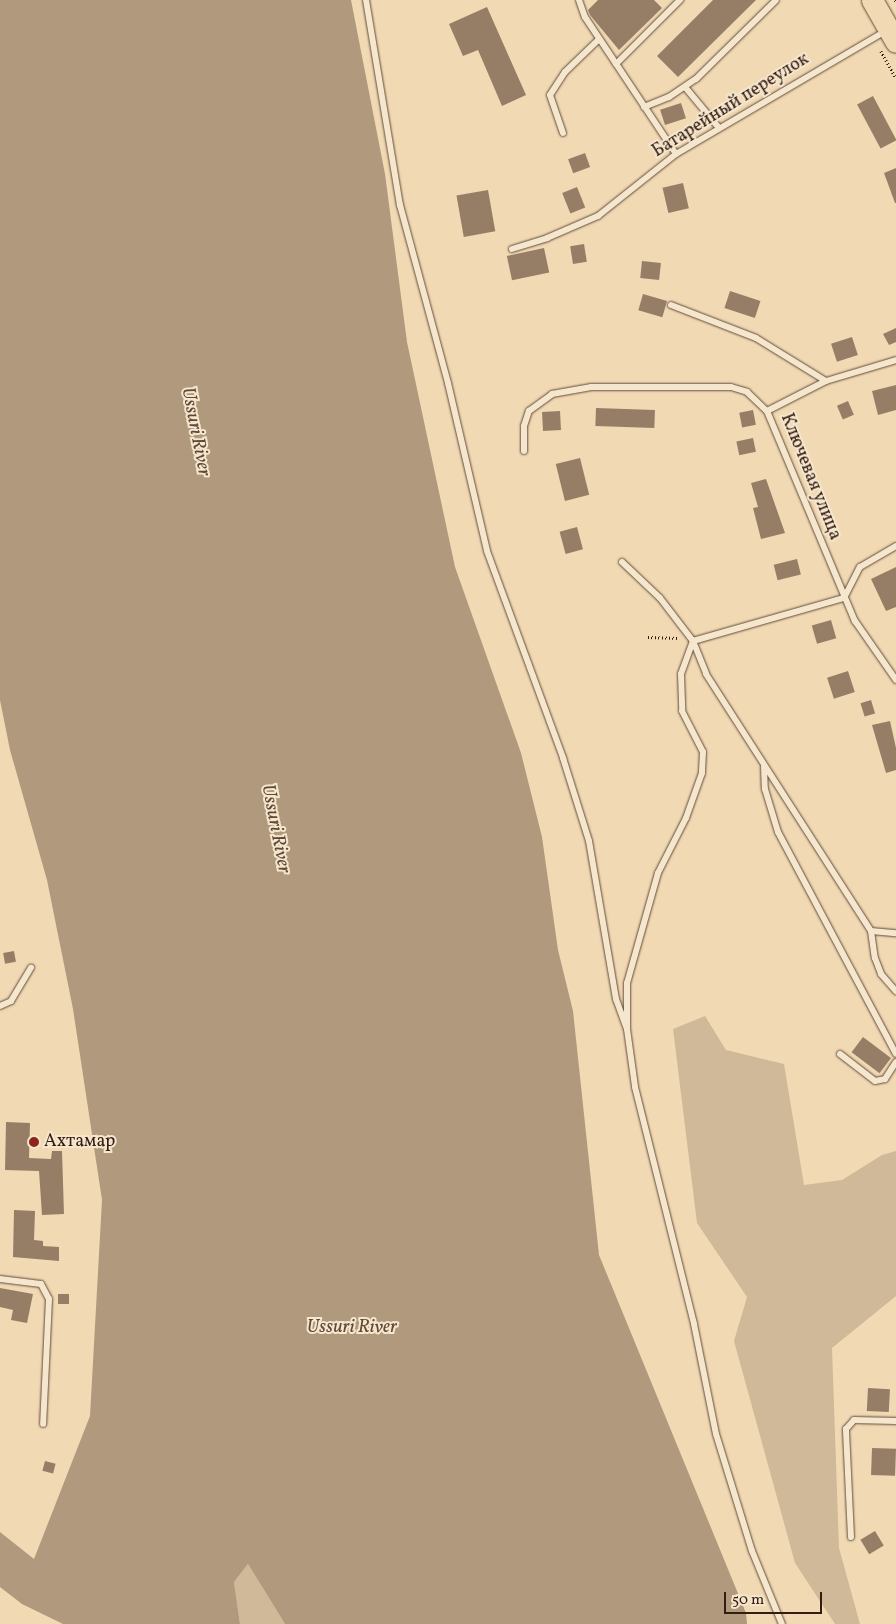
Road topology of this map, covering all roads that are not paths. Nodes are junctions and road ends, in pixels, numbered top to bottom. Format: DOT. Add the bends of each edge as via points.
graph roads {
  1 [pos="366,0"];
  2 [pos="579,0"];
  3 [pos="680,0"];
  4 [pos="776,0"];
  5 [pos="872,0"];
  6 [pos="892,36"];
  7 [pos="599,39"];
  8 [pos="616,64"];
  9 [pos="685,87"];
  10 [pos="644,107"];
  11 [pos="719,128"];
  12 [pos="563,133"];
  13 [pos="676,154"];
  14 [pos="512,249"];
  15 [pos="671,305"];
  16 [pos="896,360"];
  17 [pos="826,381"];
  18 [pos="767,411"];
  19 [pos="524,451"];
  20 [pos="896,546"];
  21 [pos="622,562"];
  22 [pos="844,598"];
  23 [pos="693,641"];
  24 [pos="896,680"];
  25 [pos="764,764"];
  26 [pos="871,931"];
  27 [pos="896,932"];
  28 [pos="31,968"];
  29 [pos="896,991"];
  30 [pos="0,1006"];
  31 [pos="627,1029"];
  32 [pos="840,1054"];
  33 [pos="896,1054"];
  34 [pos="896,1062"];
  35 [pos="0,1279"];
  36 [pos="896,1421"];
  37 [pos="43,1424"];
  38 [pos="851,1537"];
  39 [pos="782,1624"];
  1 -- 31 [label="lane" via="400,205 448,383 487,551 563,758 589,842 616,999"];
  2 -- 7 [label="lane" via="584,17"];
  3 -- 8 [label="lane"];
  4 -- 9 [label="lane"];
  5 -- 6 [label="main road"];
  6 -- 11 [label="lane, Батарейный переулок"];
  7 -- 8 [label="lane"];
  7 -- 12 [label="lane" via="565,72 550,95"];
  8 -- 10 [label="lane"];
  9 -- 10 [label="lane"];
  9 -- 11 [label="lane"];
  10 -- 13 [label="lane"];
  11 -- 13 [label="lane, Батарейный переулок"];
  13 -- 14 [label="lane, Батарейный переулок" via="598,216"];
  15 -- 17 [label="lane" via="756,338"];
  16 -- 17 [label="lane"];
  17 -- 18 [label="lane"];
  18 -- 19 [label="lane, Ключевая улица" via="747,392 731,387 591,386 552,394 536,403 524,426"];
  18 -- 22 [label="lane, Ключевая улица"];
  20 -- 22 [label="lane" via="860,567"];
  21 -- 23 [label="lane" via="660,598"];
  22 -- 23 [label="lane"];
  22 -- 24 [label="lane, Ключевая улица" via="871,648"];
  23 -- 25 [label="lane" via="706,674"];
  23 -- 31 [label="lane" via="681,674 682,711 703,752 702,773 686,818 658,873 627,983"];
  25 -- 26 [label="lane"];
  25 -- 33 [label="lane" via="765,788 778,832"];
  26 -- 27 [label="lane"];
  26 -- 29 [label="lane" via="874,958 881,974"];
  28 -- 30 [label="lane" via="11,1001"];
  31 -- 39 [label="lane" via="635,1086 694,1324 716,1434 752,1551"];
  32 -- 34 [label="lane" via="875,1081 884,1079"];
  35 -- 37 [label="lane" via="41,1284 49,1299"];
  36 -- 38 [label="lane" via="854,1420 846,1429"];
}
